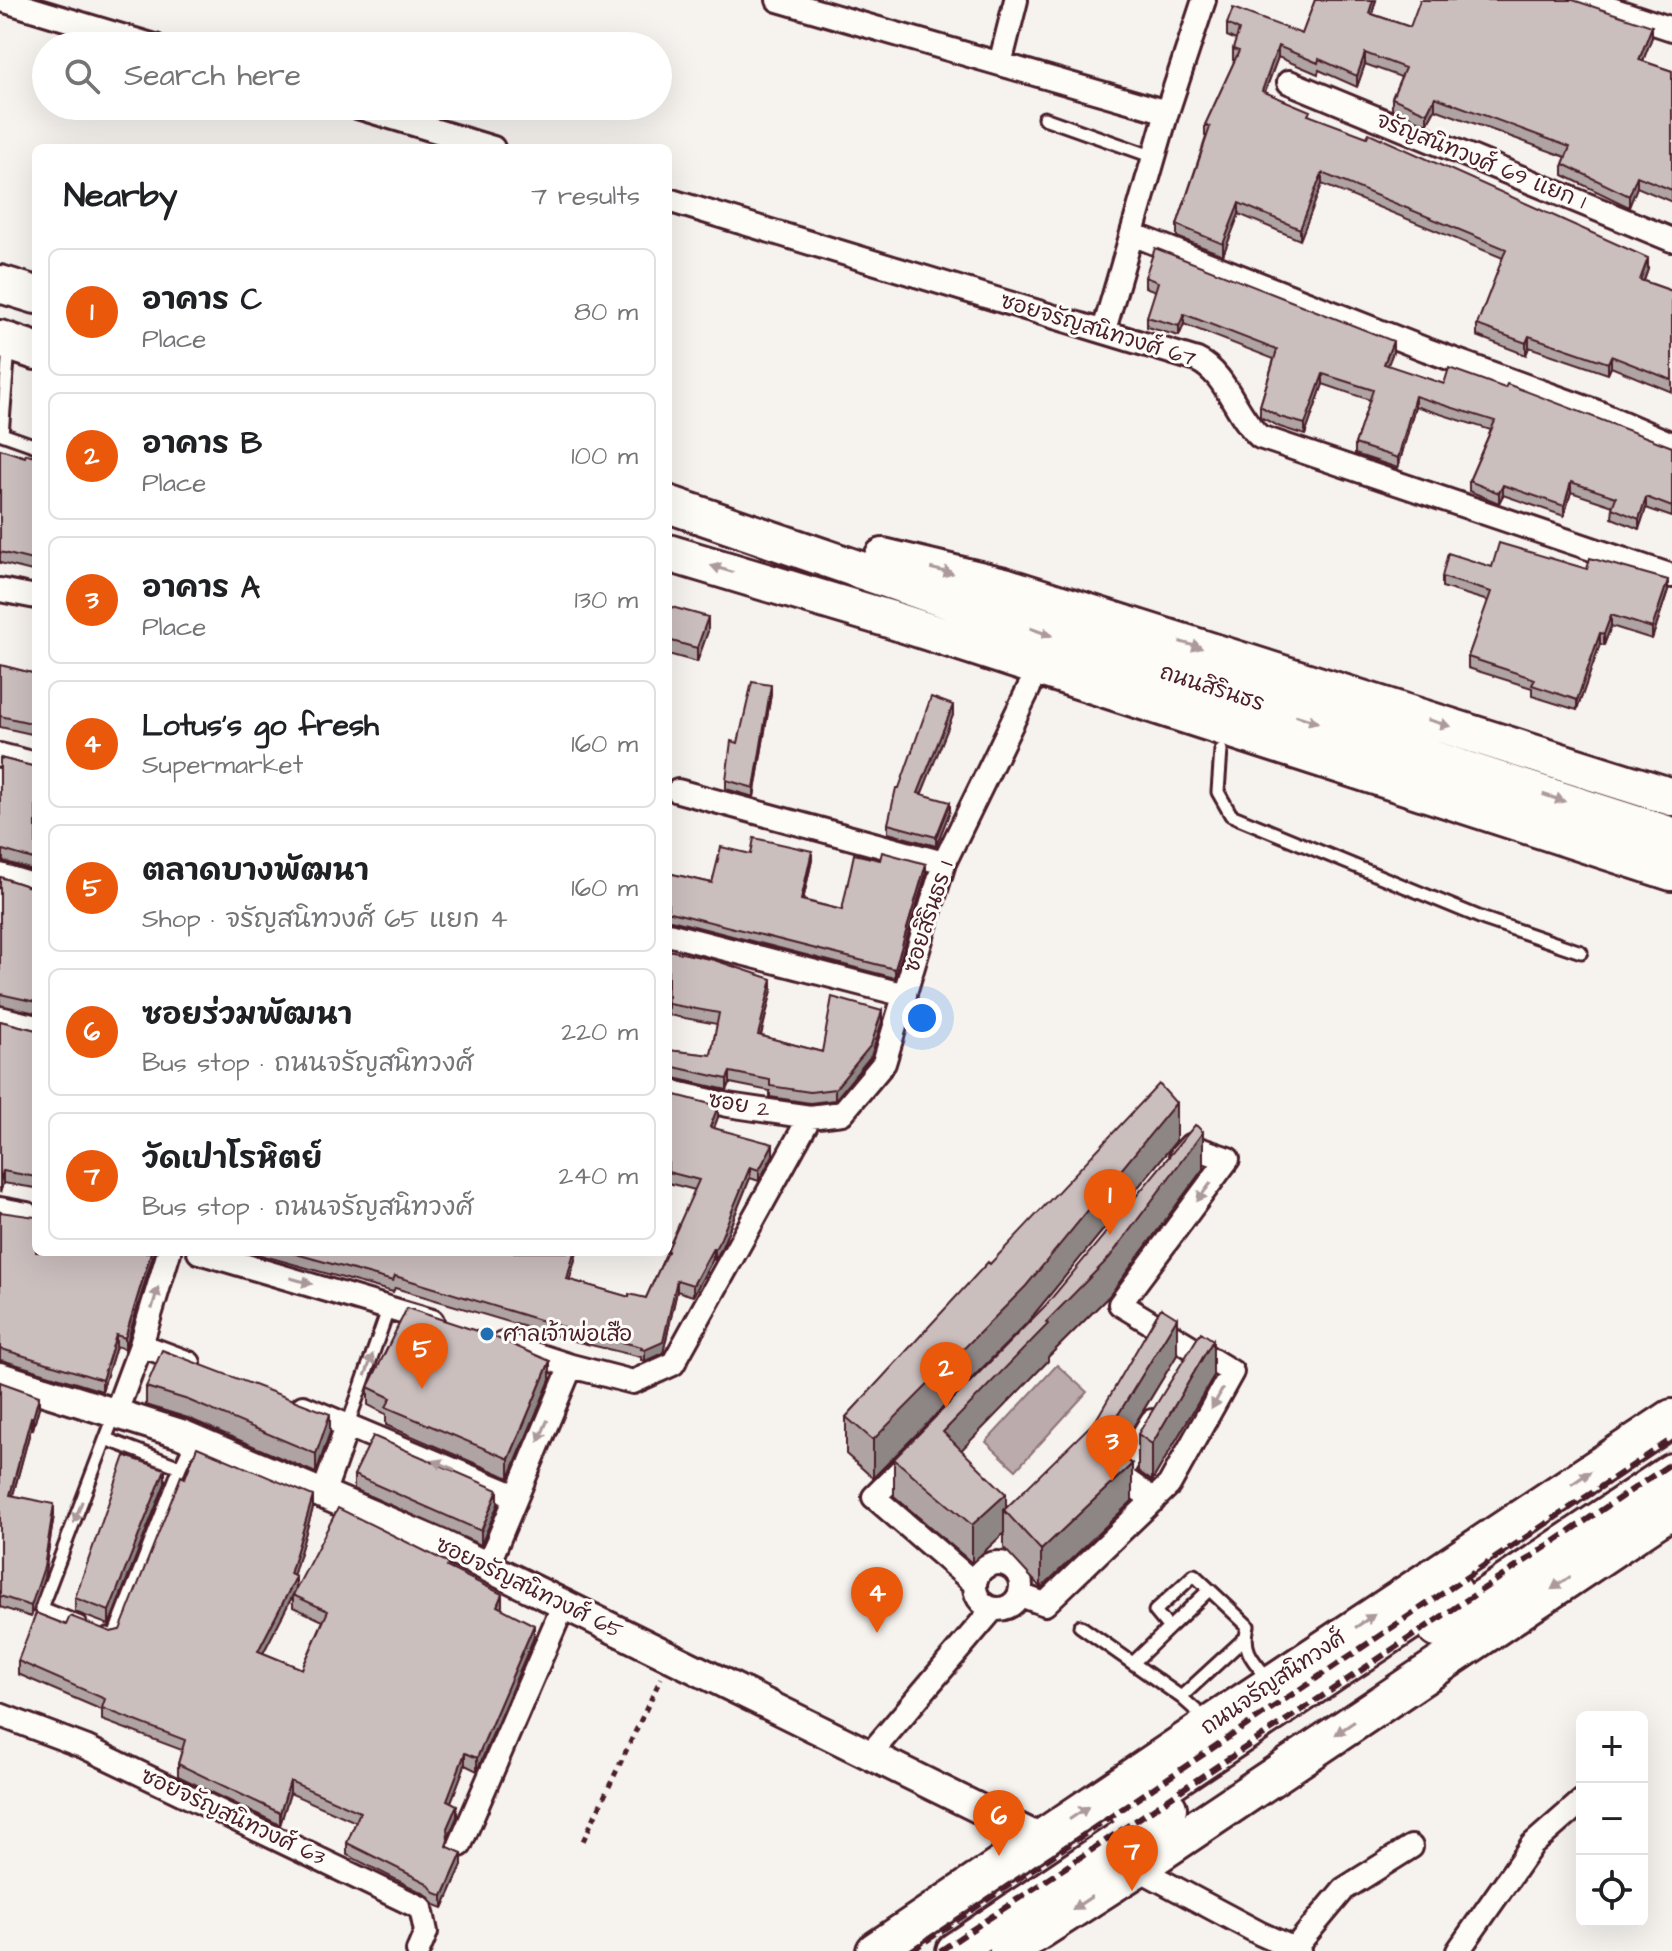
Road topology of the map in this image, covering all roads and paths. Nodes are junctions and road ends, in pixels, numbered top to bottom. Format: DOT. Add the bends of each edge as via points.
graph roads {
  1 [pos="2,0"];
  2 [pos="778,0"];
  3 [pos="1016,0"];
  4 [pos="1204,0"];
  5 [pos="1584,0"];
  6 [pos="805,4"];
  7 [pos="1672,29"];
  8 [pos="108,32"];
  9 [pos="1000,64"];
  10 [pos="1289,82"];
  11 [pos="1167,112"];
  12 [pos="1044,118"];
  13 [pos="395,120"];
  14 [pos="465,144"];
  15 [pos="1154,157"];
  16 [pos="672,201"];
  17 [pos="1132,234"];
  18 [pos="1672,240"];
  19 [pos="0,284"];
  20 [pos="32,294"];
  21 [pos="1104,330"];
  22 [pos="15,344"];
  23 [pos="1672,444"];
  24 [pos="32,445"];
  25 [pos="672,505"];
  26 [pos="756,533"];
  27 [pos="672,554"];
  28 [pos="1672,576"];
  29 [pos="777,586"];
  30 [pos="0,590"];
  31 [pos="32,596"];
  32 [pos="1093,667"];
  33 [pos="1029,688"];
  34 [pos="1221,750"];
  35 [pos="0,755"];
  36 [pos="32,763"];
  37 [pos="678,791"];
  38 [pos="1672,797"];
  39 [pos="1672,836"];
  40 [pos="944,863"];
  41 [pos="1672,872"];
  42 [pos="0,875"];
  43 [pos="32,885"];
  44 [pos="1672,895"];
  45 [pos="672,935"];
  46 [pos="1581,952"];
  47 [pos="905,995"];
  48 [pos="0,1018"];
  49 [pos="32,1026"];
  50 [pos="672,1092"];
  51 [pos="810,1117"];
  52 [pos="1171,1169"];
  53 [pos="0,1209"];
  54 [pos="27,1214"];
  55 [pos="168,1256"];
  56 [pos="213,1256"];
  57 [pos="389,1306"];
  58 [pos="450,1326"];
  59 [pos="480,1336"];
  60 [pos="141,1345"];
  61 [pos="1197,1350"];
  62 [pos="571,1366"];
  63 [pos="215,1373"];
  64 [pos="1181,1375"];
  65 [pos="0,1377"];
  66 [pos="1165,1400"];
  67 [pos="289,1401"];
  68 [pos="116,1412"];
  69 [pos="1672,1418"];
  70 [pos="348,1424"];
  71 [pos="106,1439"];
  72 [pos="193,1439"];
  73 [pos="928,1442"];
  74 [pos="1672,1447"];
  75 [pos="180,1467"];
  76 [pos="1672,1472"];
  77 [pos="323,1494"];
  78 [pos="516,1496"];
  79 [pos="1154,1500"];
  80 [pos="1672,1509"];
  81 [pos="487,1567"];
  82 [pos="974,1583"];
  83 [pos="1209,1590"];
  84 [pos="1020,1595"];
  85 [pos="564,1604"];
  86 [pos="993,1609"];
  87 [pos="85,1625"];
  88 [pos="1080,1626"];
  89 [pos="1169,1628"];
  90 [pos="99,1631"];
  91 [pos="1244,1639"];
  92 [pos="672,1656"];
  93 [pos="1133,1663"];
  94 [pos="1271,1683"];
  95 [pos="1181,1697"];
  96 [pos="0,1715"];
  97 [pos="1211,1724"];
  98 [pos="870,1754"];
  99 [pos="1576,1806"];
  100 [pos="1041,1839"];
  101 [pos="583,1841"];
  102 [pos="460,1845"];
  103 [pos="1411,1847"];
  104 [pos="1137,1868"];
  105 [pos="1296,1950"];
  106 [pos="418,1951"];
  107 [pos="875,1951"];
  108 [pos="917,1951"];
  109 [pos="955,1951"];
  110 [pos="1008,1951"];
  111 [pos="1458,1951"];
  1 -- 8 [label="street"];
  2 -- 6 [label="street"];
  3 -- 9 [label="street"];
  4 -- 11 [label="street"];
  5 -- 7 [label="street"];
  6 -- 9 [label="street"];
  9 -- 11 [label="street"];
  10 -- 18 [label="street, จรัญสนิทวงศ์ 69 แยก 1"];
  11 -- 15 [label="street"];
  12 -- 15 [label="lane"];
  13 -- 14 [label="street"];
  15 -- 17 [label="street"];
  16 -- 21 [label="street, ซอยจรัญสนิทวงศ์ 67"];
  17 -- 21 [label="street"];
  17 -- 23 [label="street"];
  19 -- 20 [label="main road"];
  21 -- 28 [label="street, ซอยจรัญสนิทวงศ์ 67" via="1210,366 1260,437"];
  22 -- 24 [label="lane" via="2,434"];
  25 -- 26 [label="main road, ถนนสิรินธร"];
  26 -- 32 [label="main road, ถนนสิรินธร, one-way"];
  26 -- 38 [label="main road, ถนนสิรินธร, one-way" via="1004,586"];
  29 -- 27 [label="main road, ถนนสิรินธร, one-way"];
  29 -- 32 [label="main road, ถนนสิรินธร" via="904,623"];
  29 -- 33 [label="main road, ถนนสิรินธร" via="864,630"];
  30 -- 31 [label="street"];
  32 -- 39 [label="main road, ถนนสิรินธร, one-way"];
  32 -- 41 [label="main road, ถนนสิรินธร"];
  33 -- 34 [label="main road, ถนนสิรินธร"];
  33 -- 40 [label="street, ซอยสิรินธร 1"];
  34 -- 44 [label="main road, ถนนสิรินธร"];
  34 -- 46 [label="lane" via="1218,792 1231,815 1484,919"];
  35 -- 36 [label="street"];
  37 -- 40 [label="street"];
  40 -- 47 [label="street, ซอยสิรินธร 1"];
  42 -- 43 [label="street"];
  45 -- 47 [label="street"];
  47 -- 51 [label="street, ซอยสิรินธร 1" via="884,1063 842,1113"];
  48 -- 49 [label="street"];
  50 -- 51 [label="street, ซอย 2"];
  51 -- 62 [label="street" via="673,1364 633,1382"];
  52 -- 61 [label="street, one-way" via="1190,1146 1228,1159 1120,1304"];
  53 -- 54 [label="street"];
  60 -- 55 [label="street, one-way"];
  56 -- 57 [label="street, one-way"];
  57 -- 58 [label="street"];
  70 -- 57 [label="lane, one-way"];
  59 -- 62 [label="street"];
  60 -- 63 [label="street"];
  60 -- 68 [label="street"];
  61 -- 64 [label="street"];
  61 -- 79 [label="street, one-way" via="1232,1372 1169,1485"];
  62 -- 78 [label="street, one-way"];
  65 -- 68 [label="street, ซอยจรัญสนิทวงศ์ 65"];
  66 -- 79 [label="street" via="1119,1475"];
  67 -- 70 [label="street"];
  68 -- 71 [label="lane"];
  68 -- 72 [label="street, ซอยจรัญสนิทวงศ์ 65"];
  94 -- 69 [label="main road, ถนนจรัญสนิทวงศ์, one-way"];
  70 -- 77 [label="street"];
  78 -- 70 [label="street, one-way"];
  71 -- 75 [label="lane"];
  71 -- 87 [label="lane, one-way" via="41,1608"];
  72 -- 75 [label="lane"];
  72 -- 77 [label="street, ซอยจรัญสนิทวงศ์ 65"];
  73 -- 82 [label="street" via="874,1497"];
  74 -- 108 [label="main road, ถนนจรัญสนิทวงศ์"];
  75 -- 90 [label="lane" via="114,1636"];
  76 -- 109 [label="main road, ถนนจรัญสนิทวงศ์"];
  77 -- 81 [label="street, ซอยจรัญสนิทวงศ์ 65"];
  78 -- 81 [label="street"];
  79 -- 84 [label="street" via="1045,1604"];
  80 -- 104 [label="main road, one-way"];
  81 -- 85 [label="street, ซอยจรัญสนิทวงศ์ 65"];
  82 -- 84 [label="street" via="987,1565 1003,1563 1020,1579"];
  82 -- 86 [label="street" via="977,1597"];
  83 -- 89 [label="lane"];
  83 -- 89 [label="lane" via="1194,1575 1164,1602 1155,1611"];
  83 -- 91 [label="lane" via="1248,1626"];
  84 -- 86 [label="street" via="1009,1607"];
  85 -- 92 [label="street, ซอยจรัญสนิทวงศ์ 65"];
  85 -- 102 [label="street"];
  86 -- 98 [label="street"];
  88 -- 93 [label="lane"];
  89 -- 93 [label="lane"];
  91 -- 94 [label="lane"];
  91 -- 95 [label="lane"];
  92 -- 98 [label="street, ซอยจรัญสนิทวงศ์ 65"];
  92 -- 101 [label="path"];
  93 -- 95 [label="lane"];
  94 -- 97 [label="main road, ถนนจรัญสนิทวงศ์"];
  95 -- 97 [label="lane"];
  96 -- 106 [label="street, ซอยจรัญสนิทวงศ์ 63" via="99,1754 421,1908 426,1932"];
  100 -- 97 [label="main road, ถนนจรัญสนิทวงศ์, one-way"];
  98 -- 100 [label="street, ซอยจรัญสนิทวงศ์ 65"];
  99 -- 111 [label="street" via="1532,1845"];
  100 -- 107 [label="main road, ถนนจรัญสนิทวงศ์"];
  103 -- 105 [label="street" via="1344,1889"];
  104 -- 105 [label="street"];
  104 -- 110 [label="main road, one-way"];
}
